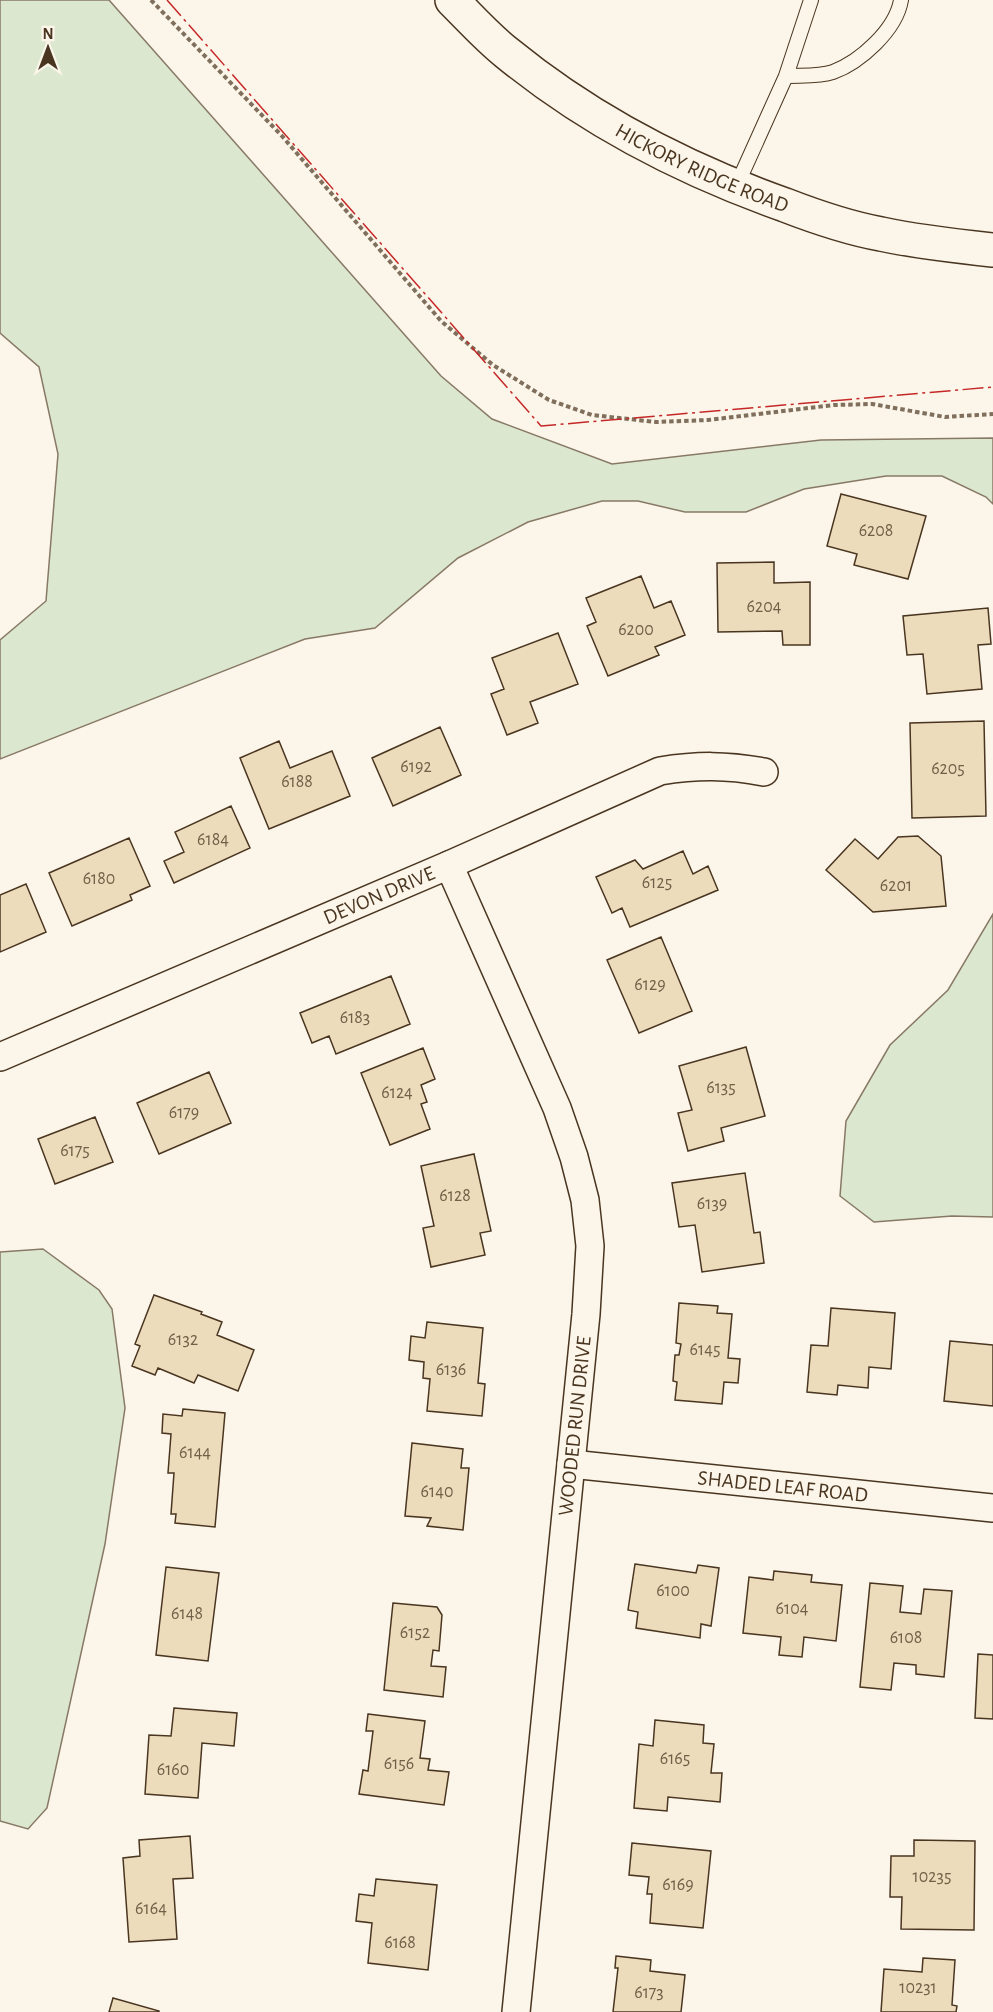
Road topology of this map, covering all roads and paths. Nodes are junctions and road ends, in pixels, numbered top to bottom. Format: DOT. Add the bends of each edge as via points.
graph roads {
  1 [pos="151,0"];
  2 [pos="452,0"];
  3 [pos="811,0"];
  4 [pos="901,0"];
  5 [pos="786,76"];
  6 [pos="736,188"];
  7 [pos="993,250"];
  8 [pos="993,414"];
  9 [pos="764,772"];
  10 [pos="449,865"];
  11 [pos="0,1057"];
  12 [pos="571,1464"];
  13 [pos="993,1508"];
  14 [pos="516,2012"];
  1 -- 8 [label="path" via="282,136 441,321 494,365 549,400 592,414 656,422 834,405 913,410 945,417"];
  2 -- 6 [label="street, HICKORY RIDGE ROAD" via="506,52 561,93 634,138"];
  3 -- 5 [label="lane"];
  4 -- 5 [label="lane" via="899,11 859,59 830,73"];
  5 -- 6 [label="lane"];
  6 -- 7 [label="street, HICKORY RIDGE ROAD" via="879,234"];
  9 -- 10 [label="street, DEVON DRIVE" via="696,766 660,771"];
  10 -- 11 [label="street, DEVON DRIVE"];
  10 -- 12 [label="street, WOODED RUN DRIVE" via="557,1108 585,1200 590,1246"];
  12 -- 13 [label="street, SHADED LEAF ROAD"];
  12 -- 14 [label="street, WOODED RUN DRIVE"];
}
